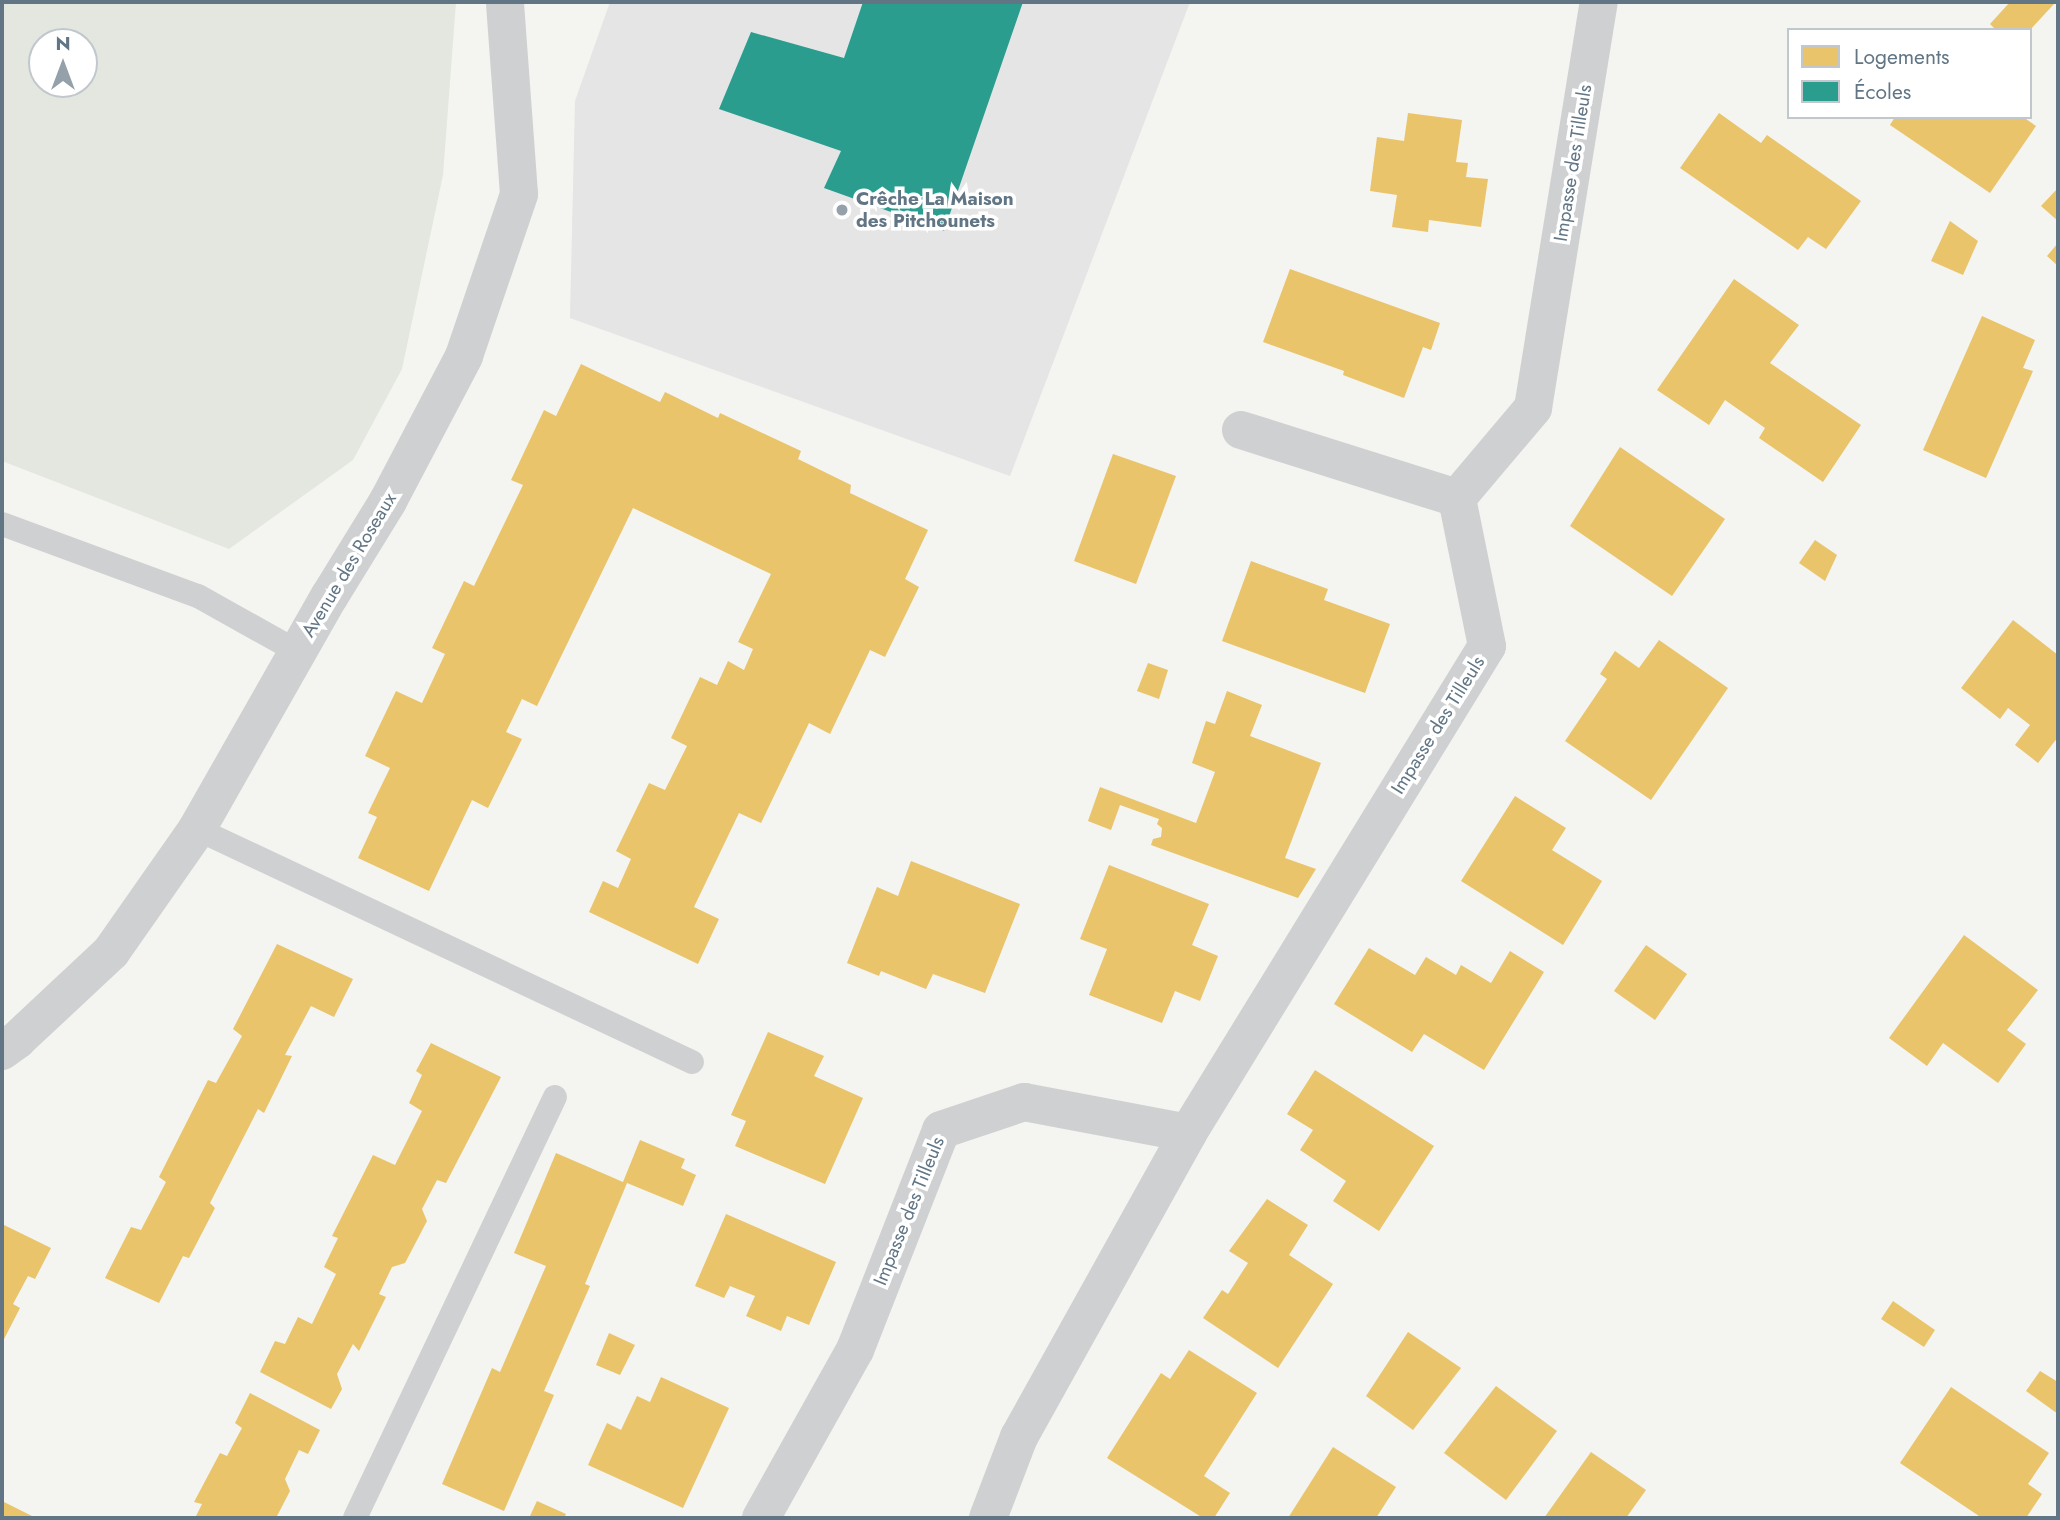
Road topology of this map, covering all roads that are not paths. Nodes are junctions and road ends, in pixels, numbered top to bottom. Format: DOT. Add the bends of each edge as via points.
graph roads {
  1 [pos="505,2"];
  2 [pos="1599,2"];
  3 [pos="1241,430"];
  4 [pos="1457,498"];
  5 [pos="2,524"];
  6 [pos="299,652"];
  7 [pos="197,829"];
  8 [pos="2,1051"];
  9 [pos="692,1062"];
  10 [pos="555,1097"];
  11 [pos="1188,1133"];
  12 [pos="355,1518"];
  13 [pos="761,1518"];
  14 [pos="988,1518"];
  1 -- 6 [label="street, Avenue des Roseaux" via="519,194 464,356 388,501"];
  2 -- 4 [label="street, Impasse des Tilleuls" via="1533,408"];
  3 -- 4 [label="street"];
  4 -- 11 [label="street, Impasse des Tilleuls" via="1487,646"];
  5 -- 6 [label="lane" via="198,596"];
  6 -- 7 [label="street, Avenue des Roseaux"];
  7 -- 8 [label="street, Avenue des Roseaux" via="111,952"];
  7 -- 9 [label="lane"];
  10 -- 12 [label="lane"];
  11 -- 13 [label="street, Impasse des Tilleuls" via="1024,1102 941,1130 855,1350"];
  11 -- 14 [label="street, Impasse des Tilleuls" via="1019,1437"];
}
